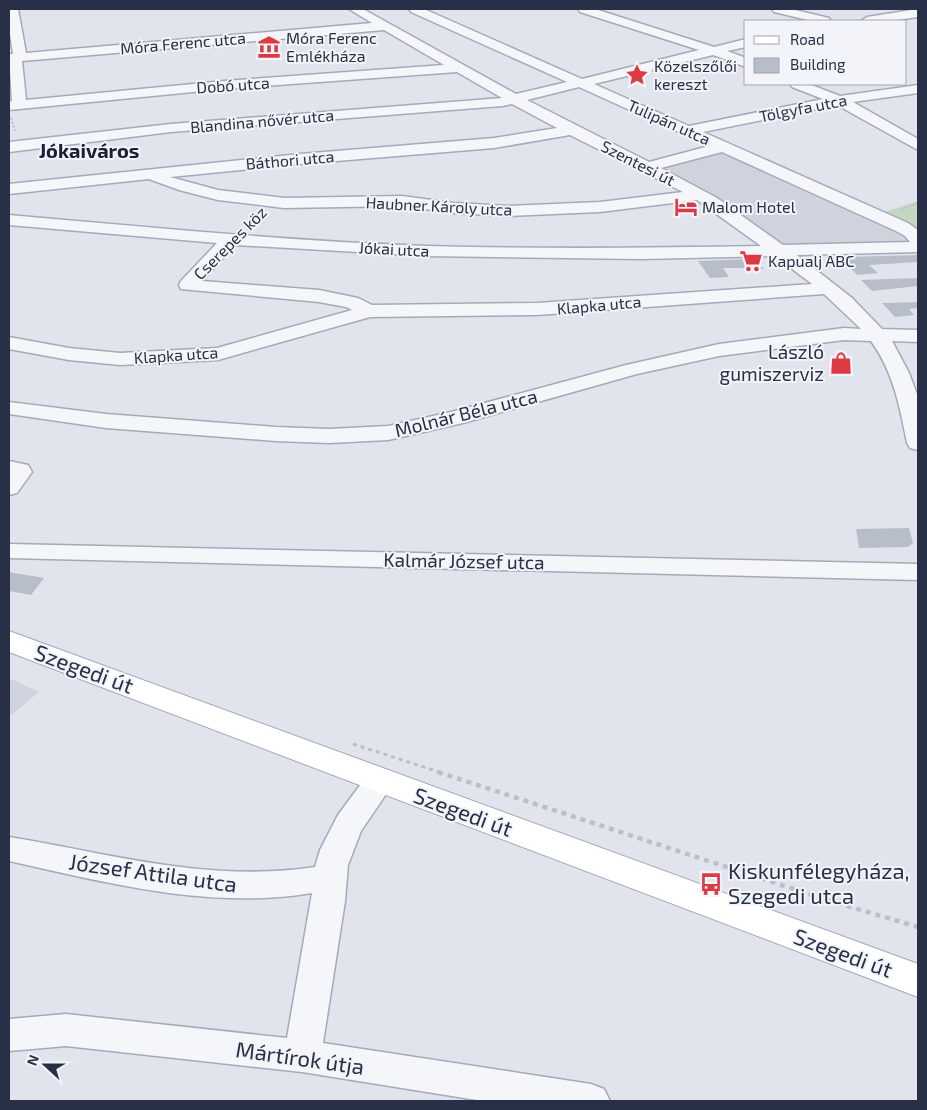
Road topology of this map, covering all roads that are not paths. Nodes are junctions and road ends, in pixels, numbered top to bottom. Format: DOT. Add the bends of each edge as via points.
graph roads {
  1 [pos="12,9"];
  2 [pos="355,9"];
  3 [pos="415,9"];
  4 [pos="584,9"];
  5 [pos="778,9"];
  6 [pos="918,13"];
  7 [pos="821,20"];
  8 [pos="873,20"];
  9 [pos="386,26"];
  10 [pos="744,44"];
  11 [pos="714,51"];
  12 [pos="15,58"];
  13 [pos="744,62"];
  14 [pos="458,68"];
  15 [pos="584,84"];
  16 [pos="800,85"];
  17 [pos="918,89"];
  18 [pos="516,100"];
  19 [pos="838,100"];
  20 [pos="13,109"];
  21 [pos="571,130"];
  22 [pos="688,131"];
  23 [pos="918,145"];
  24 [pos="724,147"];
  25 [pos="12,148"];
  26 [pos="646,167"];
  27 [pos="149,175"];
  28 [pos="9,189"];
  29 [pos="700,196"];
  30 [pos="9,220"];
  31 [pos="230,239"];
  32 [pos="918,241"];
  33 [pos="918,247"];
  34 [pos="781,252"];
  35 [pos="188,285"];
  36 [pos="829,288"];
  37 [pos="368,311"];
  38 [pos="876,334"];
  39 [pos="918,336"];
  40 [pos="9,343"];
  41 [pos="9,408"];
  42 [pos="916,417"];
  43 [pos="918,443"];
  44 [pos="9,468"];
  45 [pos="9,488"];
  46 [pos="9,551"];
  47 [pos="918,572"];
  48 [pos="9,640"];
  49 [pos="380,781"];
  50 [pos="9,849"];
  51 [pos="328,878"];
  52 [pos="918,981"];
  53 [pos="9,1035"];
  54 [pos="302,1056"];
  55 [pos="591,1101"];
  1 -- 12 [label="street"];
  2 -- 9 [label="street, Szentesi út"];
  3 -- 15 [label="street, Tulipán utca"];
  4 -- 11 [label="street"];
  5 -- 7 [label="street"];
  6 -- 8 [label="street"];
  9 -- 12 [label="street, Móra Ferenc utca"];
  9 -- 14 [label="street, Szentesi út"];
  10 -- 11 [label="street, Blandina nővér utca"];
  11 -- 13 [label="street"];
  11 -- 15 [label="street, Blandina nővér utca"];
  12 -- 20 [label="street"];
  14 -- 18 [label="street, Szentesi út"];
  14 -- 20 [label="street, Dobó utca" via="224,85"];
  15 -- 18 [label="street, Blandina nővér utca"];
  15 -- 22 [label="street, Tulipán utca"];
  16 -- 19 [label="street"];
  17 -- 19 [label="street, Tölgyfa utca"];
  18 -- 21 [label="street, Szentesi út"];
  18 -- 25 [label="street, Blandina nővér utca" via="180,127"];
  19 -- 22 [label="street, Tölgyfa utca"];
  19 -- 23 [label="street"];
  21 -- 26 [label="street, Szentesi út"];
  21 -- 27 [label="street, Báthori utca" via="484,144"];
  22 -- 24 [label="street, Tulipán utca"];
  24 -- 26 [label="street"];
  24 -- 32 [label="street, Tulipán utca" via="894,223 911,232"];
  26 -- 29 [label="street, Szentesi út"];
  27 -- 28 [label="street, Báthori utca"];
  27 -- 29 [label="street, Haubner Károly utca" via="218,195 272,201 402,201 508,211 600,207"];
  29 -- 34 [label="street, Szentesi út"];
  30 -- 31 [label="street, Jókai utca"];
  31 -- 34 [label="street, Jókai utca" via="426,251"];
  31 -- 35 [label="street, Cserepes köz"];
  33 -- 34 [label="street, Jókai utca"];
  34 -- 36 [label="street, Szentesi út"];
  35 -- 37 [label="street, Klapka utca" via="319,296 351,302"];
  36 -- 37 [label="street, Klapka utca" via="537,309"];
  36 -- 38 [label="street, Szentesi út"];
  37 -- 40 [label="street, Klapka utca" via="218,354 120,359"];
  38 -- 39 [label="street, Molnár Béla utca"];
  38 -- 41 [label="street, Molnár Béla utca" via="844,334 719,350 388,433 276,434 106,421"];
  38 -- 42 [label="street, Szentesi út" via="892,357"];
  42 -- 43 [label="street, Szentesi út"];
  44 -- 45 [label="street" via="20,472"];
  46 -- 47 [label="street, Kalmár József utca"];
  48 -- 49 [label="main road, Szegedi út"];
  49 -- 51 [label="street" via="346,828 333,856"];
  49 -- 52 [label="main road, Szegedi út"];
  50 -- 51 [label="street, József Attila utca" via="214,885 272,887"];
  51 -- 54 [label="street" via="328,902"];
  53 -- 54 [label="street, Mártírok útja" via="66,1030"];
  54 -- 55 [label="street, Mártírok útja"];
}
